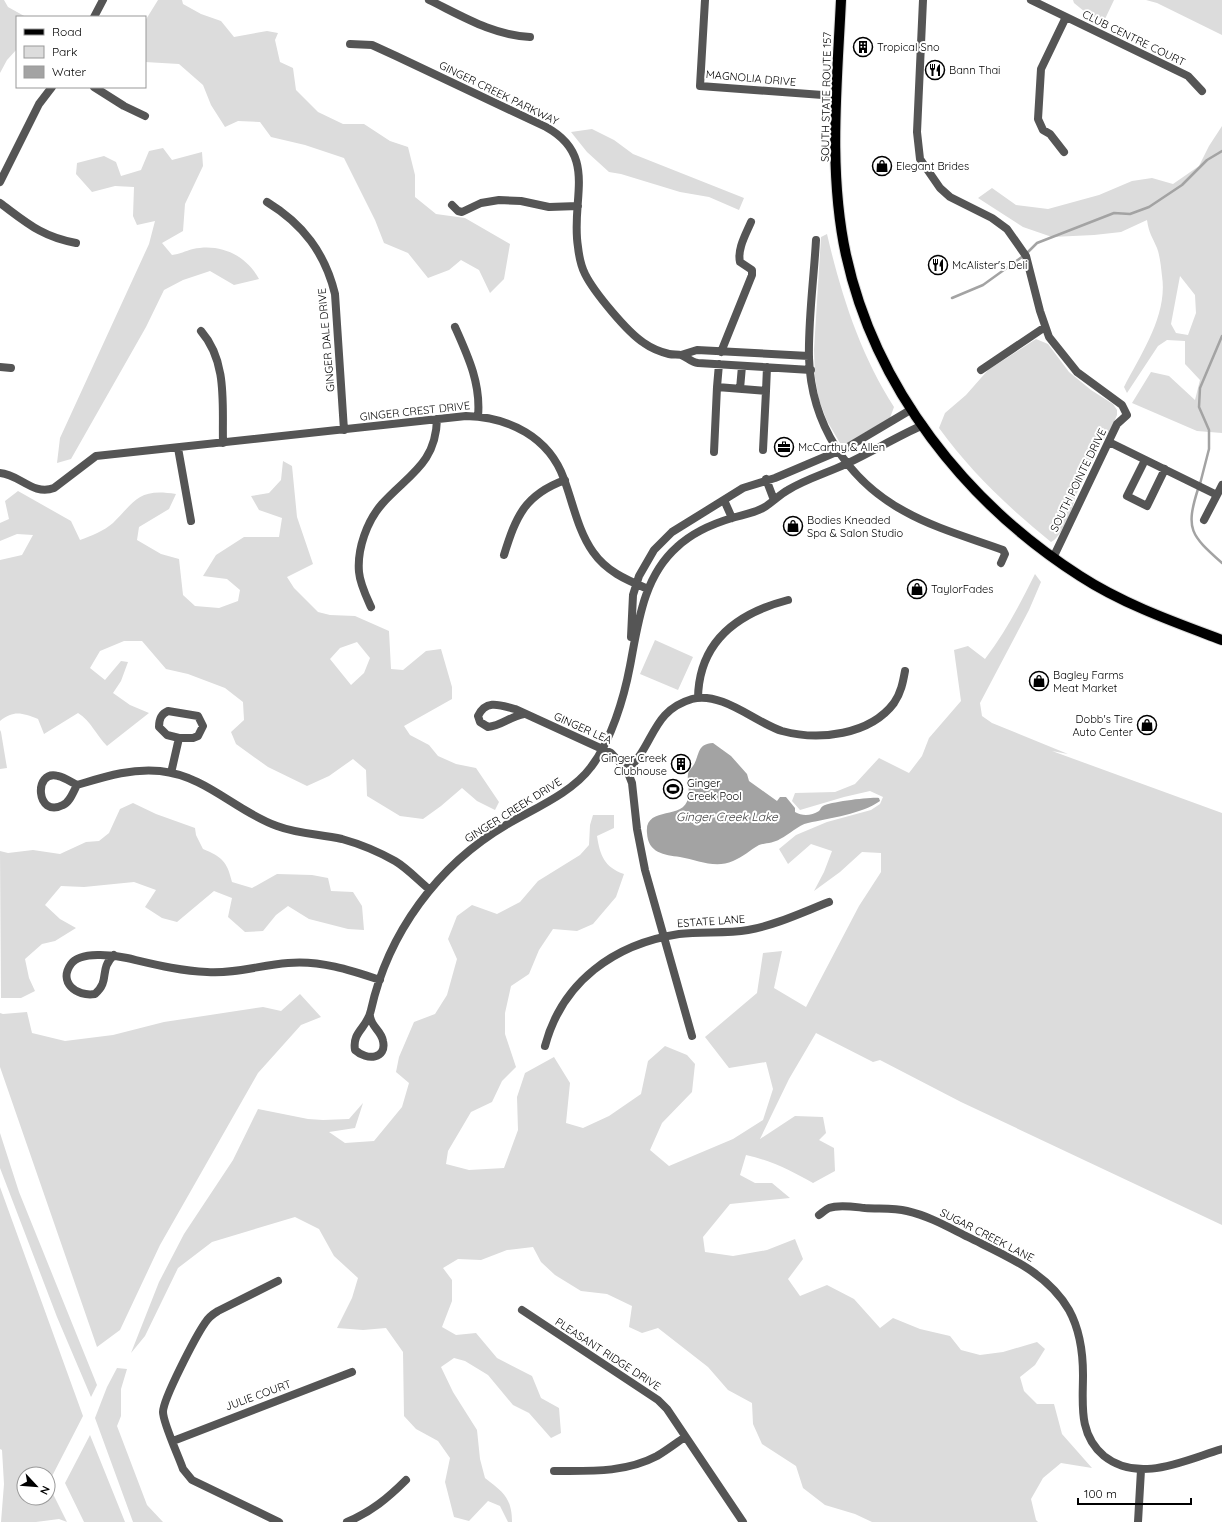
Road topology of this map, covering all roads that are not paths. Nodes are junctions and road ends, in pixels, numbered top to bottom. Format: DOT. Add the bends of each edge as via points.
graph roads {
  1 [pos="103,0"];
  2 [pos="429,0"];
  3 [pos="705,0"];
  4 [pos="840,0"];
  5 [pos="923,0"];
  6 [pos="1031,0"];
  7 [pos="95,16"];
  8 [pos="1066,17"];
  9 [pos="530,38"];
  10 [pos="350,44"];
  11 [pos="51,88"];
  12 [pos="96,88"];
  13 [pos="1202,91"];
  14 [pos="836,96"];
  15 [pos="145,116"];
  16 [pos="1064,152"];
  17 [pos="0,182"];
  18 [pos="0,202"];
  19 [pos="267,202"];
  20 [pos="452,205"];
  21 [pos="578,206"];
  22 [pos="751,222"];
  23 [pos="816,240"];
  24 [pos="76,243"];
  25 [pos="455,327"];
  26 [pos="1045,327"];
  27 [pos="201,331"];
  28 [pos="721,352"];
  29 [pos="733,352"];
  30 [pos="681,355"];
  31 [pos="809,356"];
  32 [pos="719,364"];
  33 [pos="733,365"];
  34 [pos="742,366"];
  35 [pos="0,367"];
  36 [pos="767,367"];
  37 [pos="11,368"];
  38 [pos="811,370"];
  39 [pos="981,370"];
  40 [pos="718,387"];
  41 [pos="740,389"];
  42 [pos="766,391"];
  43 [pos="912,409"];
  44 [pos="478,416"];
  45 [pos="437,419"];
  46 [pos="923,425"];
  47 [pos="344,430"];
  48 [pos="1109,442"];
  49 [pos="223,443"];
  50 [pos="178,448"];
  51 [pos="763,450"];
  52 [pos="714,452"];
  53 [pos="838,452"];
  54 [pos="1145,460"];
  55 [pos="846,464"];
  56 [pos="1165,469"];
  57 [pos="0,473"];
  58 [pos="766,479"];
  59 [pos="565,480"];
  60 [pos="1222,485"];
  61 [pos="1217,495"];
  62 [pos="724,500"];
  63 [pos="774,500"];
  64 [pos="732,518"];
  65 [pos="1204,520"];
  66 [pos="191,521"];
  67 [pos="504,555"];
  68 [pos="1053,558"];
  69 [pos="1001,563"];
  70 [pos="636,584"];
  71 [pos="648,589"];
  72 [pos="788,600"];
  73 [pos="371,607"];
  74 [pos="1222,640"];
  75 [pos="631,658"];
  76 [pos="905,671"];
  77 [pos="698,698"];
  78 [pos="524,714"];
  79 [pos="179,738"];
  80 [pos="602,749"];
  81 [pos="627,770"];
  82 [pos="171,773"];
  83 [pos="77,785"];
  84 [pos="430,890"];
  85 [pos="829,902"];
  86 [pos="663,937"];
  87 [pos="114,955"];
  88 [pos="380,980"];
  89 [pos="370,1016"];
  90 [pos="692,1036"];
  91 [pos="545,1046"];
  92 [pos="819,1215"];
  93 [pos="278,1281"];
  94 [pos="522,1310"];
  95 [pos="352,1372"];
  96 [pos="685,1437"];
  97 [pos="173,1440"];
  98 [pos="1222,1449"];
  99 [pos="1141,1470"];
  100 [pos="554,1472"];
  101 [pos="406,1480"];
  102 [pos="279,1522"];
  103 [pos="347,1522"];
  104 [pos="743,1522"];
  105 [pos="1138,1522"];
  1 -- 7 [label="street"];
  2 -- 9 [label="street" via="497,32"];
  3 -- 14 [label="street, MAGNOLIA DRIVE" via="700,86"];
  4 -- 14 [label="main road, SOUTH STATE ROUTE 157"];
  5 -- 26 [label="street" via="918,113 920,159 940,188 962,204 992,218 1011,234 1026,256"];
  6 -- 8 [label="street, CLUB CENTRE COURT"];
  8 -- 13 [label="street, CLUB CENTRE COURT" via="1188,76"];
  8 -- 16 [label="street" via="1041,69 1038,119 1043,130 1050,134"];
  10 -- 21 [label="street, GINGER CREEK PARKWAY" via="372,45 559,134 571,147 578,163"];
  11 -- 17 [label="street" via="39,104"];
  12 -- 15 [label="street"];
  14 -- 43 [label="main road, SOUTH STATE ROUTE 157" via="838,194 846,254 864,318 880,353"];
  18 -- 24 [label="street" via="36,230 60,240"];
  19 -- 47 [label="street, GINGER DALE DRIVE" via="283,212 308,236 323,259 331,279 335,294"];
  20 -- 21 [label="street" via="462,212 481,203 499,200 522,200 549,207"];
  21 -- 30 [label="street, GINGER CREEK PARKWAY" via="578,247 585,273 591,284 629,330 644,343 666,353"];
  22 -- 28 [label="street" via="739,258 740,262 752,270 752,275"];
  23 -- 31 [label="street"];
  25 -- 44 [label="street" via="477,386"];
  26 -- 39 [label="street"];
  26 -- 48 [label="street, SOUTH POINTE DRIVE" via="1049,337 1077,372 1122,405 1127,415 1117,424"];
  27 -- 49 [label="street" via="213,347 220,368"];
  28 -- 29 [label="street, GINGER CREEK PARKWAY"];
  28 -- 30 [label="street, GINGER CREEK PARKWAY" via="697,350"];
  29 -- 31 [label="street, GINGER CREEK PARKWAY"];
  29 -- 33 [label="street"];
  30 -- 32 [label="street, GINGER CREEK PARKWAY" via="693,362"];
  31 -- 38 [label="street"];
  32 -- 33 [label="street, GINGER CREEK PARKWAY"];
  32 -- 40 [label="street"];
  33 -- 34 [label="street, GINGER CREEK PARKWAY"];
  34 -- 36 [label="street, GINGER CREEK PARKWAY"];
  34 -- 41 [label="street"];
  35 -- 37 [label="street"];
  36 -- 38 [label="street, GINGER CREEK PARKWAY"];
  36 -- 42 [label="street"];
  38 -- 53 [label="street" via="821,418"];
  40 -- 41 [label="street"];
  40 -- 52 [label="street"];
  41 -- 42 [label="street"];
  42 -- 51 [label="street"];
  43 -- 46 [label="main road, SOUTH STATE ROUTE 157"];
  43 -- 53 [label="street, GINGER CREEK DRIVE"];
  44 -- 45 [label="street, GINGER CREST DRIVE"];
  44 -- 59 [label="street, GINGER CREST DRIVE" via="507,422 530,434 554,458"];
  45 -- 47 [label="street, GINGER CREST DRIVE"];
  45 -- 73 [label="street" via="435,438 420,466 412,477 381,505 368,528 361,550 359,572"];
  46 -- 55 [label="street, GINGER CREEK DRIVE"];
  46 -- 68 [label="main road, SOUTH STATE ROUTE 157" via="967,482 1014,527"];
  47 -- 49 [label="street, GINGER CREST DRIVE"];
  48 -- 54 [label="street"];
  48 -- 68 [label="street, SOUTH POINTE DRIVE"];
  49 -- 50 [label="street, GINGER CREST DRIVE"];
  50 -- 57 [label="street, GINGER CREST DRIVE" via="96,456 48,490 37,489"];
  50 -- 66 [label="street"];
  53 -- 55 [label="street"];
  53 -- 58 [label="street, GINGER CREEK DRIVE" via="775,478"];
  54 -- 56 [label="street"];
  54 -- 56 [label="street" via="1127,496 1147,506"];
  55 -- 63 [label="street, GINGER CREEK DRIVE" via="789,490"];
  55 -- 69 [label="street" via="868,486 904,511 1002,550 1005,554"];
  56 -- 61 [label="street"];
  58 -- 62 [label="street, GINGER CREEK DRIVE" via="743,488"];
  58 -- 63 [label="street"];
  59 -- 67 [label="street" via="542,490 525,506 513,526"];
  59 -- 70 [label="street, GINGER CREST DRIVE" via="593,553 612,571"];
  60 -- 61 [label="street"];
  61 -- 65 [label="street"];
  62 -- 64 [label="street"];
  62 -- 70 [label="street, GINGER CREEK DRIVE" via="682,524 663,539 646,562"];
  63 -- 64 [label="street, GINGER CREEK DRIVE" via="761,510"];
  64 -- 71 [label="street, GINGER CREEK DRIVE" via="699,531 681,543 658,568"];
  68 -- 74 [label="main road, SOUTH STATE ROUTE 157" via="1114,595 1172,622"];
  70 -- 71 [label="street, GINGER CREST DRIVE"];
  70 -- 75 [label="street, GINGER CREEK DRIVE"];
  71 -- 75 [label="street, GINGER CREEK DRIVE" via="637,625"];
  72 -- 77 [label="street" via="754,611 722,636 704,662"];
  75 -- 80 [label="street, GINGER CREEK DRIVE" via="622,700"];
  76 -- 77 [label="street" via="902,689 890,707 869,723 842,733 809,735 789,732 770,726 731,705"];
  77 -- 81 [label="street" via="683,702 667,712 654,728 641,755"];
  78 -- 78 [label="street, GINGER LEA" via="488,727 480,722 478,716 482,708 490,705 501,705"];
  78 -- 80 [label="street, GINGER LEA"];
  79 -- 79 [label="street" via="198,736 203,726 202,720 194,715 168,711 164,713 159,726 167,735"];
  79 -- 82 [label="street"];
  80 -- 81 [label="street, GINGER LEA" via="618,759"];
  80 -- 84 [label="street, GINGER CREEK DRIVE" via="592,766 577,783 489,836 462,856"];
  81 -- 86 [label="street" via="632,783 642,857"];
  82 -- 83 [label="street" via="131,771"];
  82 -- 84 [label="street" via="210,786 252,814 276,826 342,839 377,852 396,862"];
  83 -- 83 [label="street" via="56,775 50,776 42,783 41,798 50,806 64,805"];
  84 -- 88 [label="street, GINGER CREEK DRIVE" via="400,934"];
  85 -- 86 [label="street, ESTATE LANE" via="750,930"];
  86 -- 90 [label="street"];
  86 -- 91 [label="street, ESTATE LANE" via="622,950 583,980 550,1028"];
  87 -- 87 [label="street" via="101,954 73,962 68,969 71,987 82,994 95,994 103,984 105,965"];
  87 -- 88 [label="street" via="177,969 208,972 242,971 288,963 315,963 347,969"];
  88 -- 89 [label="street, GINGER CREEK DRIVE"];
  89 -- 89 [label="street, GINGER CREEK DRIVE" via="354,1043 355,1050 368,1058 376,1057 384,1043 382,1035 371,1024"];
  92 -- 99 [label="street, SUGAR CREEK LANE" via="829,1208 847,1207 908,1211 942,1224 1034,1271 1062,1299 1075,1323 1082,1350 1082,1414 1092,1441 1104,1456 1114,1462 1130,1469"];
  93 -- 97 [label="street" via="218,1311 205,1323 164,1405 163,1412"];
  94 -- 96 [label="street, PLEASANT RIDGE DRIVE" via="652,1395 667,1409"];
  95 -- 97 [label="street, JULIE COURT"];
  96 -- 100 [label="street" via="657,1456 629,1467"];
  96 -- 104 [label="street, PLEASANT RIDGE DRIVE"];
  97 -- 102 [label="street" via="183,1469 192,1480"];
  98 -- 99 [label="street, SUGAR CREEK LANE" via="1154,1469"];
  99 -- 105 [label="street"];
  101 -- 103 [label="street" via="383,1502"];
}
